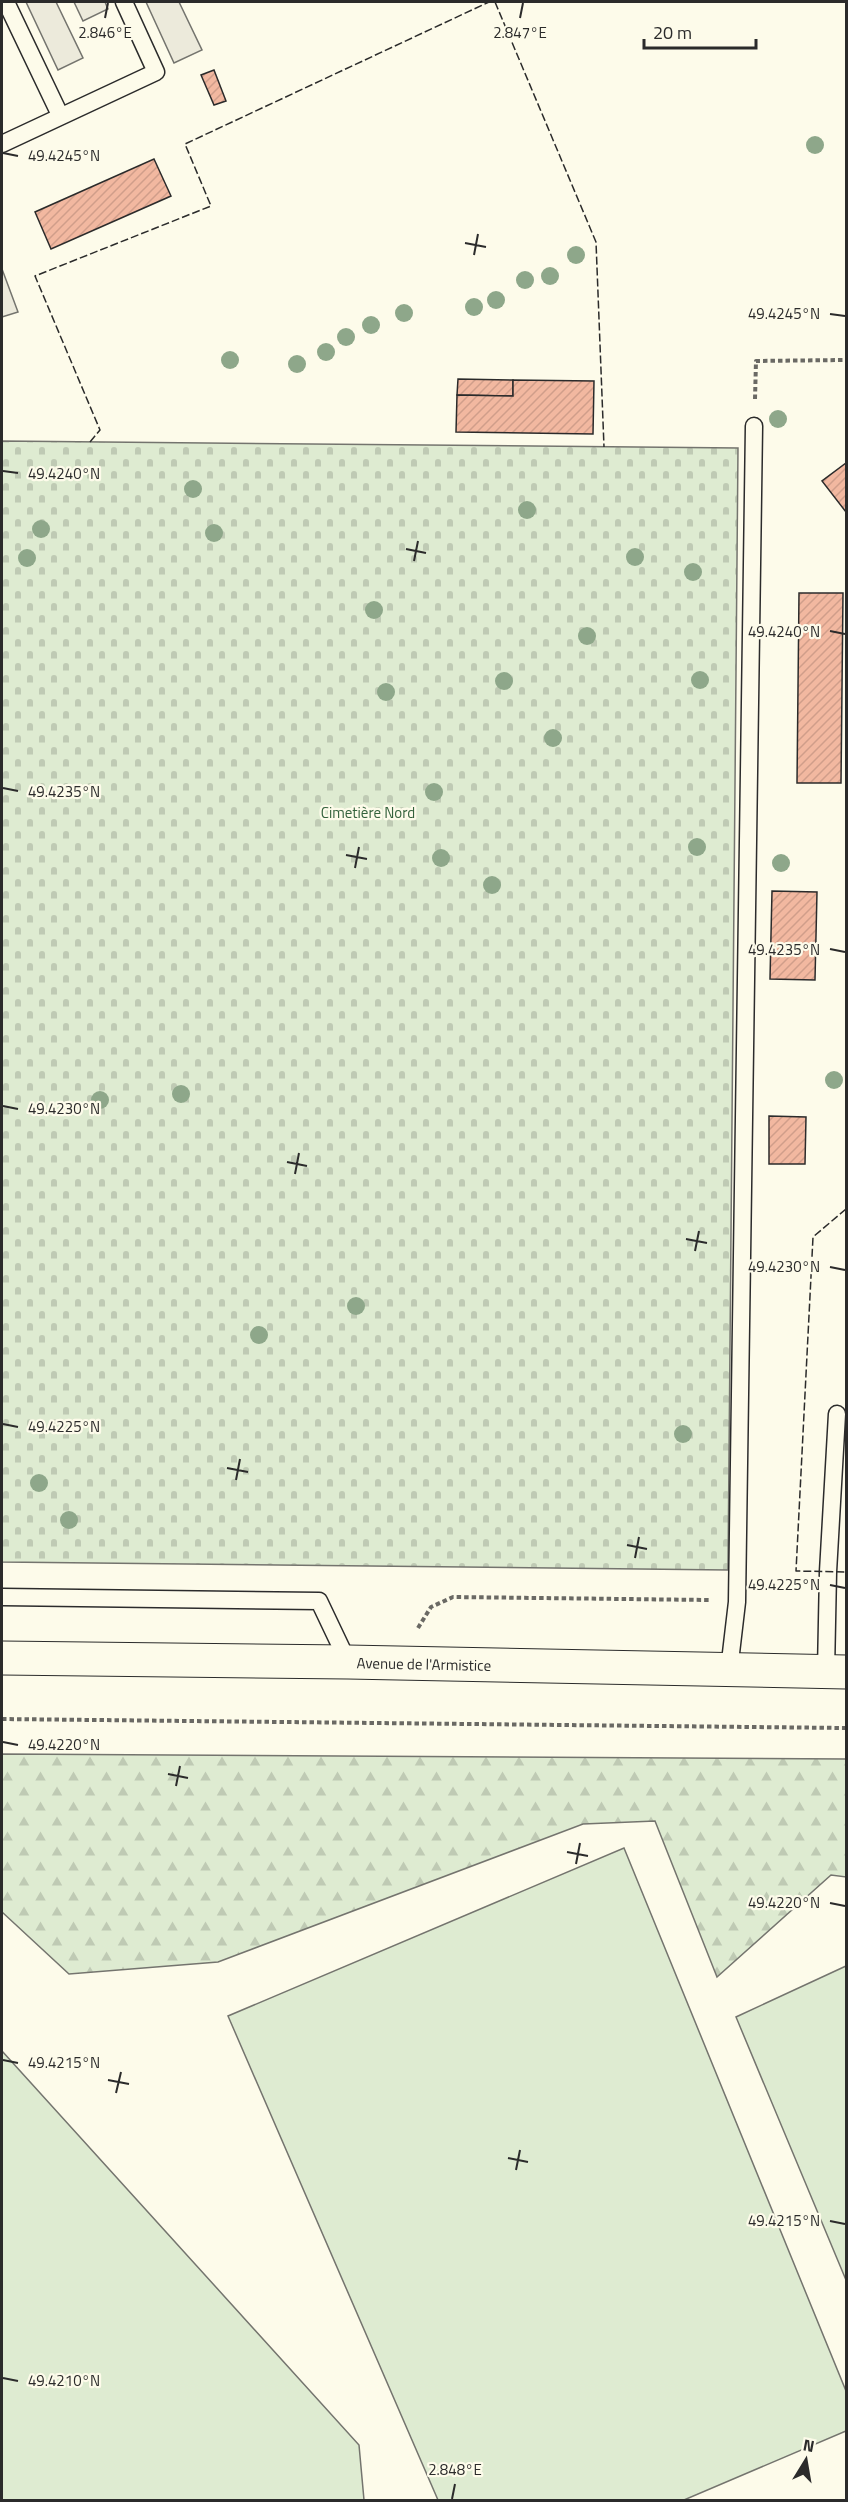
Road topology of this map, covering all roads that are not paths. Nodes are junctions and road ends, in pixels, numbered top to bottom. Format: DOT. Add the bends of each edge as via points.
graph roads {
  1 [pos="6,2"];
  2 [pos="124,2"];
  3 [pos="60,116"];
  4 [pos="2,144"];
  5 [pos="754,426"];
  6 [pos="837,1414"];
  7 [pos="2,1597"];
  8 [pos="2,1658"];
  9 [pos="348,1662"];
  10 [pos="729,1670"];
  11 [pos="836,1671"];
  1 -- 3 [label="lane"];
  2 -- 3 [label="lane" via="156,72"];
  3 -- 4 [label="lane"];
  5 -- 10 [label="lane" via="736,1602"];
  6 -- 11 [label="lane" via="828,1572"];
  7 -- 9 [label="lane" via="319,1601"];
  8 -- 9 [label="main road, Avenue de l'Armistice"];
  9 -- 10 [label="main road, Avenue de l'Armistice"];
  10 -- 11 [label="main road, Avenue de l'Armistice"];
}
